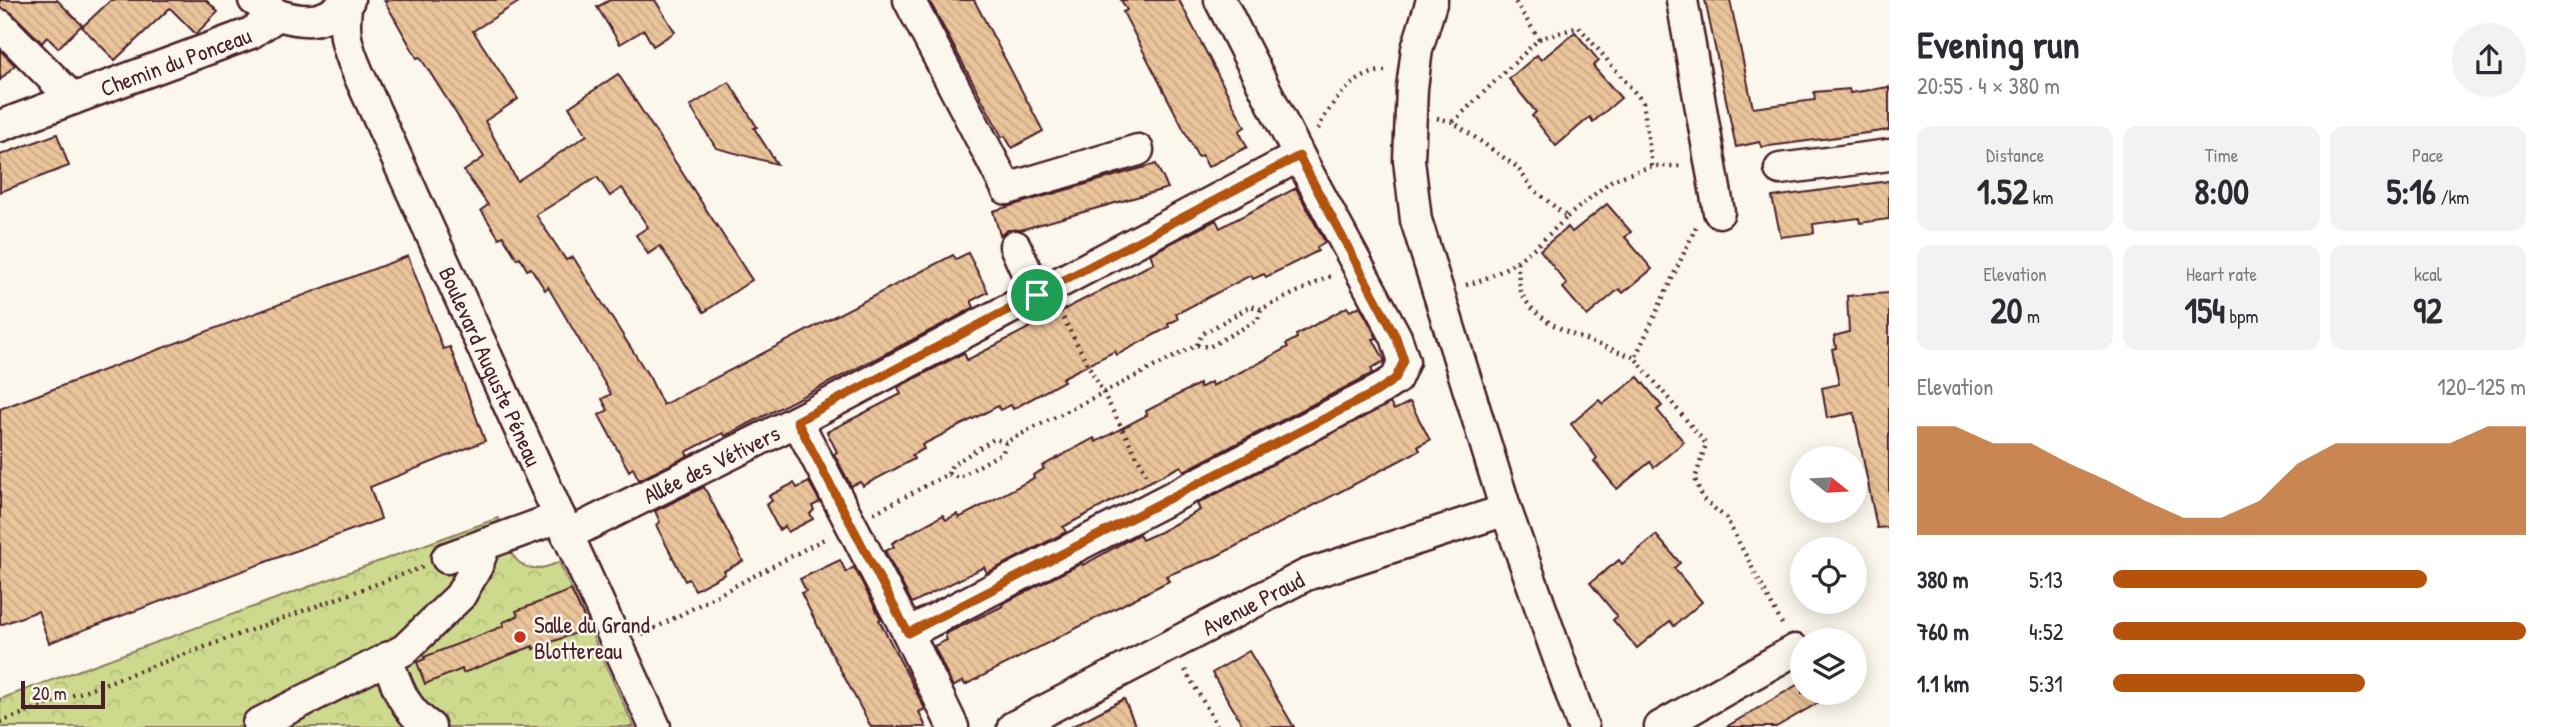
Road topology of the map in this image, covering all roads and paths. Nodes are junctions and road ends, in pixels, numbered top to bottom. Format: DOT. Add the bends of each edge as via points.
graph roads {
  1 [pos="909,0"];
  2 [pos="1220,0"];
  3 [pos="1432,0"];
  4 [pos="1514,0"];
  5 [pos="1682,0"];
  6 [pos="348,1"];
  7 [pos="266,7"];
  8 [pos="0,25"];
  9 [pos="1539,39"];
  10 [pos="1388,71"];
  11 [pos="73,99"];
  12 [pos="0,126"];
  13 [pos="1316,131"];
  14 [pos="1138,150"];
  15 [pos="1889,155"];
  16 [pos="1299,156"];
  17 [pos="1710,165"];
  18 [pos="1652,166"];
  19 [pos="1780,169"];
  20 [pos="1717,205"];
  21 [pos="1567,217"];
  22 [pos="1015,246"];
  23 [pos="1517,262"];
  24 [pos="1357,264"];
  25 [pos="1043,292"];
  26 [pos="1439,293"];
  27 [pos="1261,309"];
  28 [pos="1197,345"];
  29 [pos="1636,358"];
  30 [pos="1102,394"];
  31 [pos="797,421"];
  32 [pos="1006,442"];
  33 [pos="948,474"];
  34 [pos="1161,503"];
  35 [pos="1506,510"];
  36 [pos="852,525"];
  37 [pos="564,526"];
  38 [pos="485,544"];
  39 [pos="447,558"];
  40 [pos="908,633"];
  41 [pos="1790,640"];
  42 [pos="631,641"];
  43 [pos="1171,645"];
  44 [pos="1790,653"];
  45 [pos="387,658"];
  46 [pos="0,722"];
  47 [pos="258,724"];
  48 [pos="430,727"];
  49 [pos="655,727"];
  50 [pos="953,727"];
  51 [pos="1013,727"];
  52 [pos="1218,727"];
  53 [pos="1583,727"];
  54 [pos="1660,727"];
  1 -- 14 [label="street" via="1007,189"];
  2 -- 16 [label="street"];
  3 -- 26 [label="street" via="1412,88 1409,160 1416,220"];
  4 -- 9 [label="path"];
  5 -- 17 [label="street"];
  6 -- 7 [label="street, Chemin du Ponceau" via="332,14 304,23"];
  6 -- 37 [label="street, Boulevard Auguste Péneau" via="345,42 358,74"];
  7 -- 11 [label="street, Chemin du Ponceau" via="251,33"];
  8 -- 11 [label="street"];
  9 -- 18 [label="path" via="1579,27 1643,102"];
  9 -- 21 [label="path" via="1453,122 1517,167 1532,188"];
  10 -- 13 [label="path" via="1377,71 1350,86 1326,111"];
  11 -- 12 [label="street, Chemin du Ponceau"];
  15 -- 19 [label="street"];
  16 -- 24 [label="street"];
  16 -- 25 [label="street, Allée des Vétivers"];
  17 -- 18 [label="path"];
  17 -- 20 [label="street"];
  18 -- 21 [label="path" via="1612,180"];
  20 -- 29 [label="path" via="1706,207"];
  21 -- 23 [label="path"];
  22 -- 25 [label="street"];
  23 -- 26 [label="path" via="1486,280"];
  23 -- 29 [label="path" via="1522,294 1541,317 1554,327"];
  24 -- 27 [label="path"];
  24 -- 34 [label="street" via="1404,361 1395,379"];
  25 -- 30 [label="path"];
  25 -- 31 [label="street, Allée des Vétivers"];
  26 -- 35 [label="street"];
  27 -- 28 [label="path" via="1251,306 1202,334"];
  27 -- 28 [label="path" via="1258,320 1209,347"];
  28 -- 30 [label="path"];
  29 -- 41 [label="path" via="1706,444 1695,479 1703,499 1726,517"];
  30 -- 32 [label="path"];
  30 -- 34 [label="path"];
  31 -- 36 [label="street"];
  31 -- 37 [label="street, Allée des Vétivers"];
  32 -- 33 [label="path" via="994,439 952,465"];
  32 -- 33 [label="path" via="1003,452 958,478"];
  33 -- 36 [label="path"];
  34 -- 40 [label="street"];
  35 -- 43 [label="street, Avenue Praud" via="1306,575"];
  35 -- 53 [label="street"];
  36 -- 40 [label="street"];
  36 -- 42 [label="path"];
  37 -- 38 [label="street, Allée des Vétivers"];
  37 -- 49 [label="street, Boulevard Auguste Péneau"];
  38 -- 39 [label="street, Allée des Vétivers"];
  38 -- 45 [label="street" via="460,596 404,650"];
  39 -- 46 [label="path"];
  40 -- 50 [label="street"];
  43 -- 51 [label="street, Avenue Praud"];
  43 -- 52 [label="path"];
  44 -- 54 [label="street"];
  45 -- 47 [label="street"];
  45 -- 48 [label="street" via="399,694"];
}
